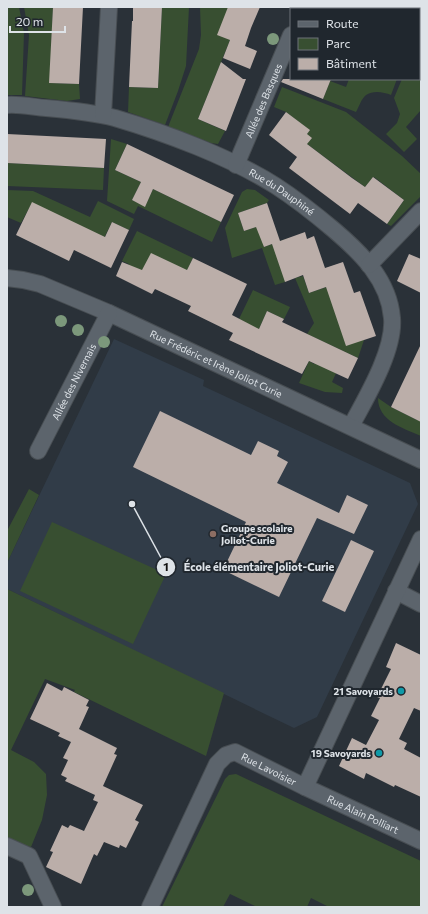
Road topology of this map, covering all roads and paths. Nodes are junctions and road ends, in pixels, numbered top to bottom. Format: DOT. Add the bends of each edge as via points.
graph roads {
  1 [pos="109,7"];
  2 [pos="290,38"];
  3 [pos="7,104"];
  4 [pos="103,115"];
  5 [pos="236,165"];
  6 [pos="421,211"];
  7 [pos="369,265"];
  8 [pos="7,278"];
  9 [pos="109,313"];
  10 [pos="351,426"];
  11 [pos="38,451"];
  12 [pos="421,460"];
  13 [pos="421,539"];
  14 [pos="396,591"];
  15 [pos="421,604"];
  16 [pos="305,787"];
  17 [pos="421,841"];
  18 [pos="7,846"];
  19 [pos="52,907"];
  20 [pos="150,907"];
  1 -- 4 [label="street"];
  2 -- 5 [label="street, Allée des Basques"];
  3 -- 4 [label="street, Rue du Dauphiné"];
  4 -- 5 [label="street, Rue du Dauphiné" via="174,138"];
  5 -- 7 [label="street, Rue du Dauphiné" via="275,186 306,207 343,237"];
  6 -- 7 [label="street"];
  7 -- 10 [label="street, Rue du Dauphiné" via="378,276 388,297 393,330 388,352"];
  8 -- 9 [label="street, Rue Frédéric et Irène Joliot Curie" via="40,284"];
  9 -- 10 [label="street, Rue Frédéric et Irène Joliot Curie"];
  9 -- 11 [label="street, Allée des Nivernais"];
  10 -- 12 [label="street, Rue Frédéric et Irène Joliot Curie"];
  13 -- 14 [label="street, Rue Lavoisier"];
  14 -- 15 [label="street"];
  14 -- 16 [label="street, Rue Lavoisier"];
  16 -- 17 [label="street, Rue Alain Polliart"];
  16 -- 20 [label="street, Rue Lavoisier" via="235,752 226,755 217,764"];
  18 -- 19 [label="street" via="29,856"];
}
